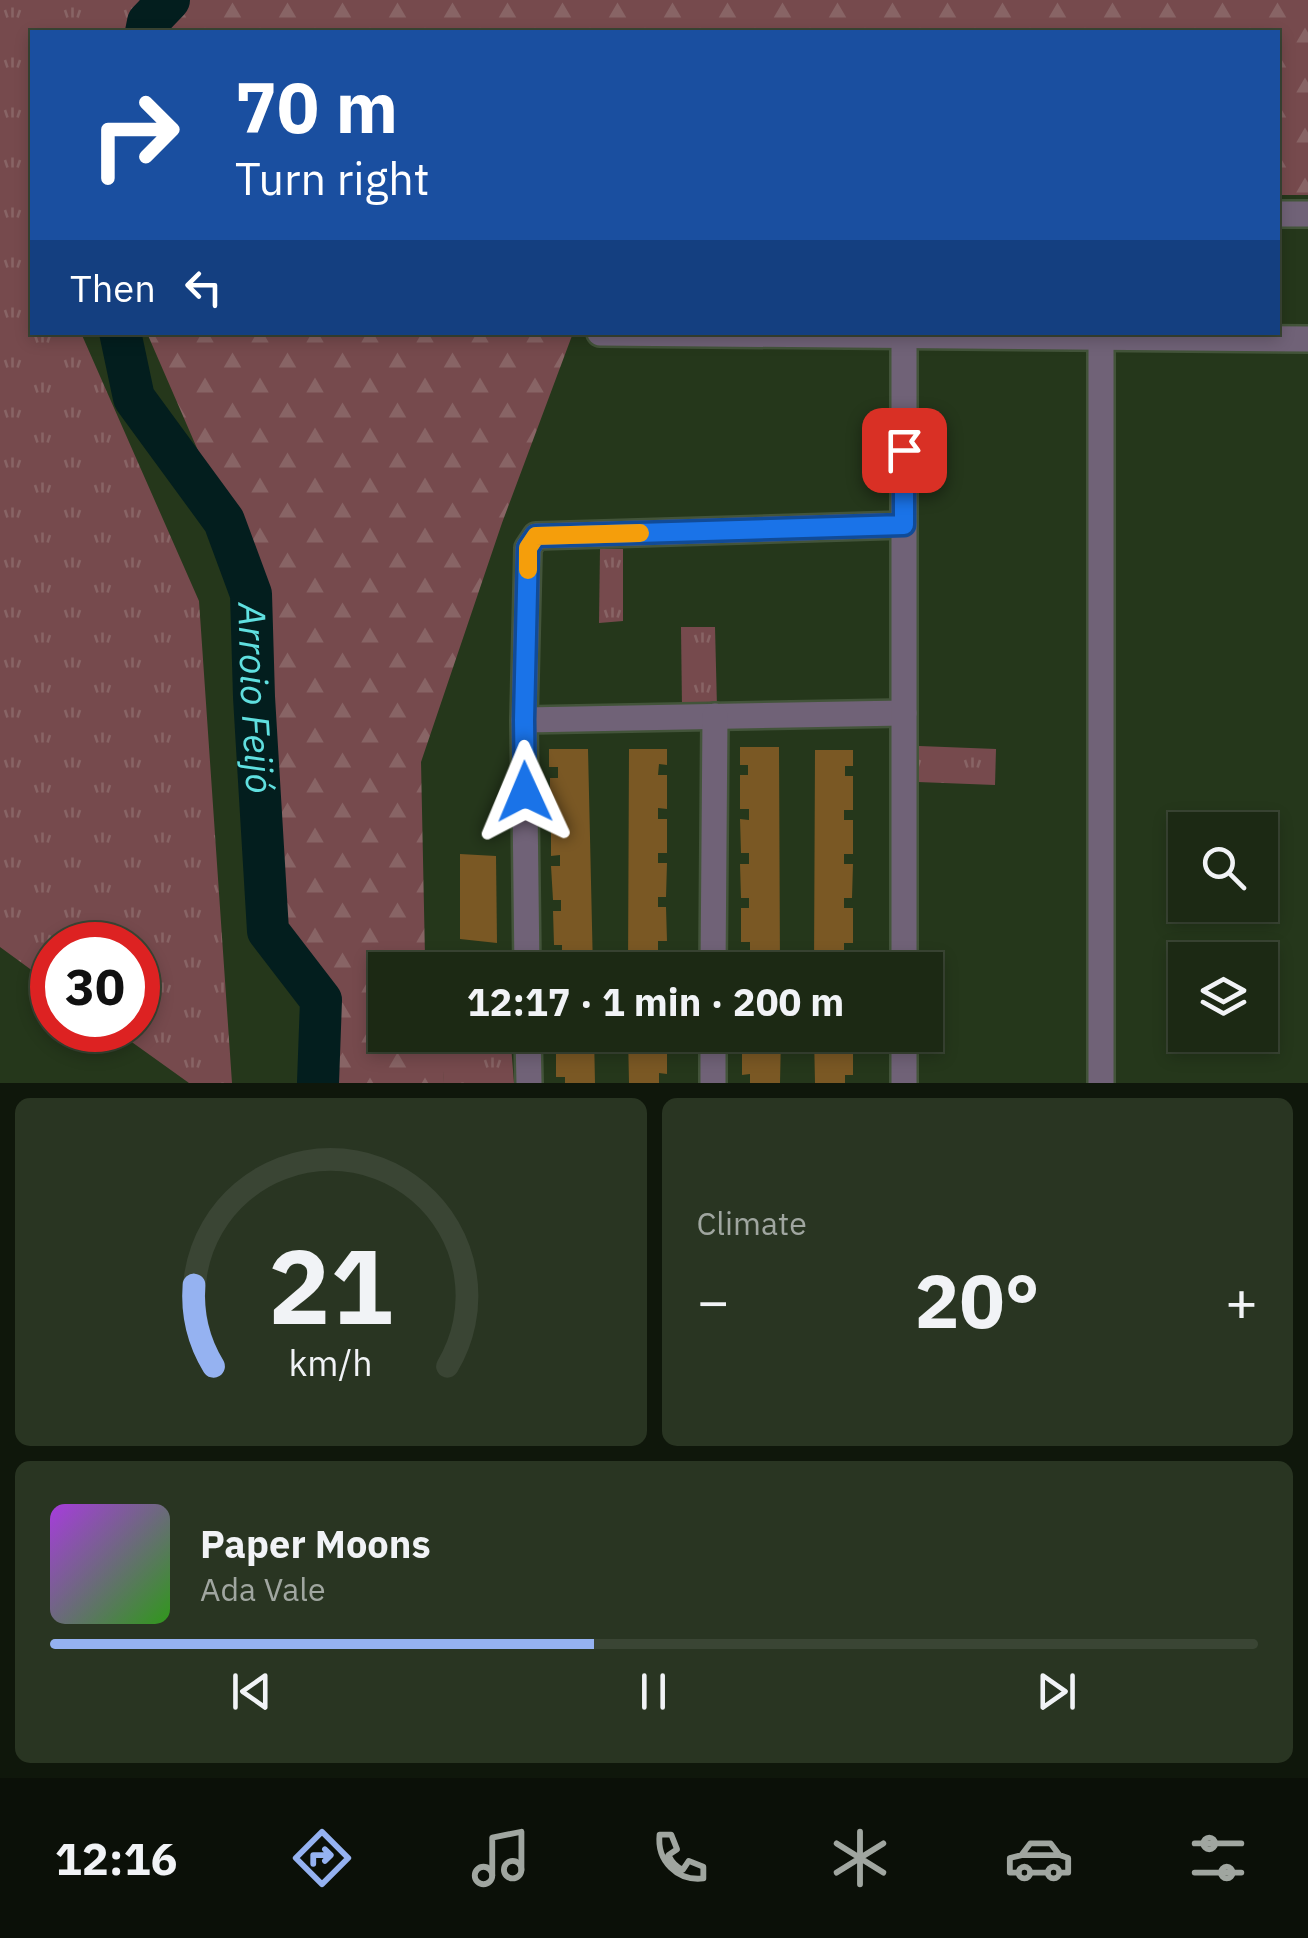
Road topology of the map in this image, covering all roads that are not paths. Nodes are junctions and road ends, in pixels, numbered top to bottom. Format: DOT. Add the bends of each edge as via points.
graph roads {
  1 [pos="1280,214"];
  2 [pos="1308,214"];
  3 [pos="752,335"];
  4 [pos="904,337"];
  5 [pos="1101,338"];
  6 [pos="1308,339"];
  7 [pos="904,525"];
  8 [pos="904,713"];
  9 [pos="715,716"];
  10 [pos="524,720"];
  11 [pos="528,952"];
  12 [pos="714,952"];
  13 [pos="904,952"];
  14 [pos="528,1052"];
  15 [pos="713,1052"];
  16 [pos="904,1052"];
  17 [pos="529,1083"];
  18 [pos="713,1083"];
  19 [pos="904,1083"];
  20 [pos="1101,1083"];
  1 -- 2 [label="street"];
  3 -- 4 [label="street"];
  4 -- 5 [label="street"];
  4 -- 7 [label="street"];
  5 -- 6 [label="street"];
  5 -- 20 [label="street"];
  7 -- 8 [label="street"];
  7 -- 10 [label="street" via="536,536 528,548"];
  8 -- 9 [label="street"];
  8 -- 13 [label="street"];
  9 -- 10 [label="street"];
  9 -- 12 [label="street"];
  10 -- 11 [label="street"];
  14 -- 17 [label="street"];
  15 -- 18 [label="street"];
  16 -- 19 [label="street"];
}
